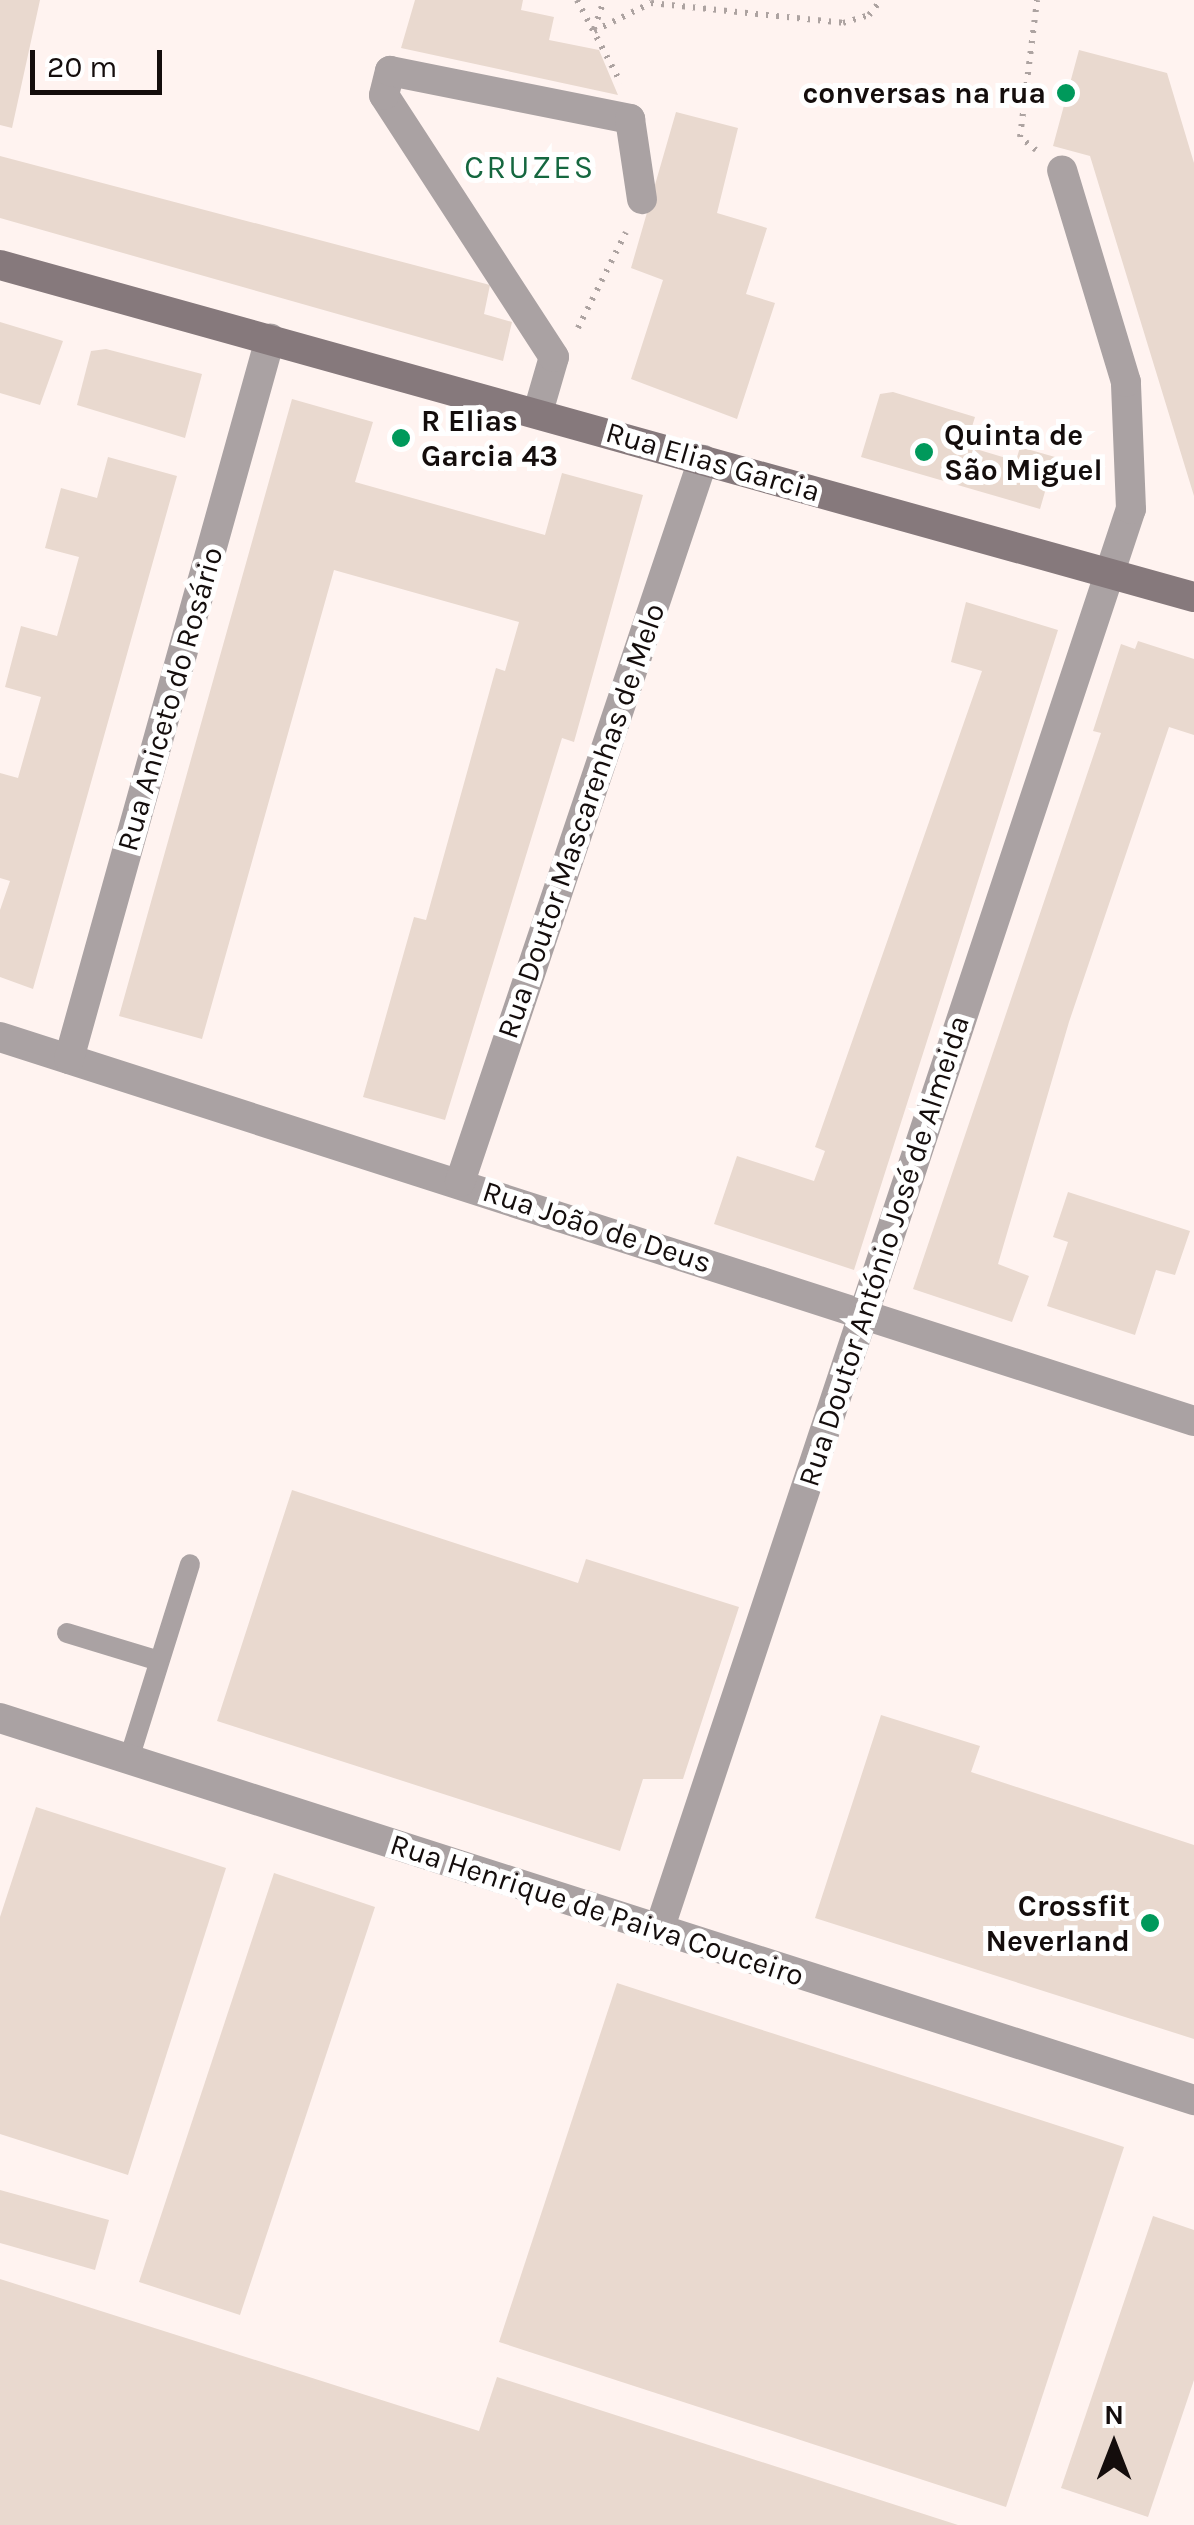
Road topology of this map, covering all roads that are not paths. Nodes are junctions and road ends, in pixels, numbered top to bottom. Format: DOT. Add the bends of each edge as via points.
graph roads {
  1 [pos="1062,170"];
  2 [pos="642,199"];
  3 [pos="0,265"];
  4 [pos="270,338"];
  5 [pos="538,412"];
  6 [pos="703,460"];
  7 [pos="1112,574"];
  8 [pos="1194,597"];
  9 [pos="0,1037"];
  10 [pos="69,1060"];
  11 [pos="460,1182"];
  12 [pos="862,1315"];
  13 [pos="1194,1420"];
  14 [pos="190,1564"];
  15 [pos="67,1633"];
  16 [pos="159,1662"];
  17 [pos="0,1718"];
  18 [pos="129,1759"];
  19 [pos="659,1930"];
  20 [pos="1194,2100"];
  1 -- 7 [label="street, Rua Doutor António José de Almeida" via="1126,382 1134,484"];
  2 -- 5 [label="street" via="630,119 390,72 384,95 554,357"];
  3 -- 4 [label="main road, Rua Elias Garcia"];
  4 -- 5 [label="main road, Rua Elias Garcia"];
  4 -- 10 [label="street, Rua Aniceto do Rosário"];
  5 -- 6 [label="main road, Rua Elias Garcia"];
  6 -- 7 [label="main road, Rua Elias Garcia"];
  6 -- 11 [label="street, Rua Doutor Mascarenhas de Melo"];
  7 -- 8 [label="main road, Rua Elias Garcia"];
  7 -- 12 [label="street, Rua Doutor António José de Almeida"];
  9 -- 10 [label="street, Rua João de Deus"];
  10 -- 11 [label="street, Rua João de Deus"];
  11 -- 12 [label="street, Rua João de Deus"];
  12 -- 13 [label="street, Rua João de Deus"];
  12 -- 19 [label="street, Rua Doutor António José de Almeida"];
  14 -- 16 [label="lane"];
  15 -- 16 [label="lane"];
  16 -- 18 [label="lane"];
  17 -- 18 [label="street, Rua Henrique de Paiva Couceiro"];
  18 -- 19 [label="street, Rua Henrique de Paiva Couceiro"];
  19 -- 20 [label="street, Rua Henrique de Paiva Couceiro"];
}
